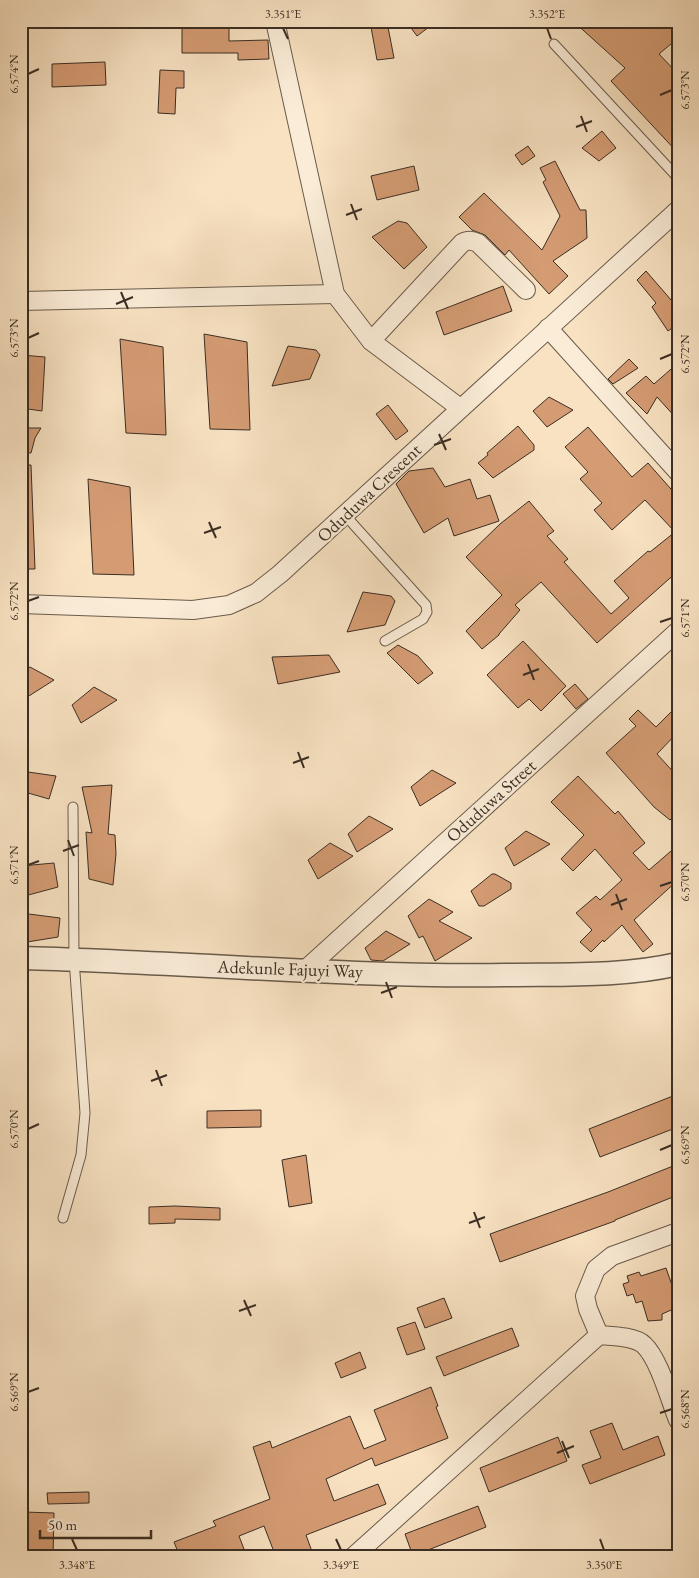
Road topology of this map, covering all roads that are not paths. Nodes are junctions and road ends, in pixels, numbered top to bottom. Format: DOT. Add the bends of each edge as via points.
graph roads {
  1 [pos="275,21"];
  2 [pos="554,44"];
  3 [pos="678,178"];
  4 [pos="678,210"];
  5 [pos="526,290"];
  6 [pos="335,294"];
  7 [pos="21,301"];
  8 [pos="548,328"];
  9 [pos="371,341"];
  10 [pos="460,408"];
  11 [pos="678,472"];
  12 [pos="346,514"];
  13 [pos="21,604"];
  14 [pos="678,631"];
  15 [pos="385,641"];
  16 [pos="73,807"];
  17 [pos="21,958"];
  18 [pos="74,959"];
  19 [pos="678,964"];
  20 [pos="305,970"];
  21 [pos="63,1218"];
  22 [pos="678,1232"];
  23 [pos="599,1335"];
  24 [pos="678,1420"];
  25 [pos="354,1557"];
  1 -- 6 [label="street"];
  2 -- 3 [label="lane"];
  4 -- 8 [label="street, Oduduwa Crescent"];
  5 -- 9 [label="street" via="478,243 466,240"];
  6 -- 7 [label="street"];
  6 -- 9 [label="street"];
  8 -- 10 [label="street, Oduduwa Crescent"];
  8 -- 11 [label="street"];
  9 -- 10 [label="street"];
  10 -- 12 [label="street, Oduduwa Crescent"];
  12 -- 13 [label="street, Oduduwa Crescent" via="256,593 229,605 193,610"];
  12 -- 15 [label="lane" via="426,605 423,619"];
  14 -- 20 [label="street, Oduduwa Street"];
  16 -- 18 [label="lane"];
  17 -- 18 [label="street, Adekunle Fajuyi Way"];
  18 -- 20 [label="street, Adekunle Fajuyi Way"];
  18 -- 21 [label="lane" via="85,1113 82,1155"];
  19 -- 20 [label="street, Adekunle Fajuyi Way" via="621,973 464,975"];
  22 -- 23 [label="street" via="612,1256 596,1270 585,1296"];
  23 -- 24 [label="street" via="628,1338 644,1344 654,1360"];
  23 -- 25 [label="street"];
}
